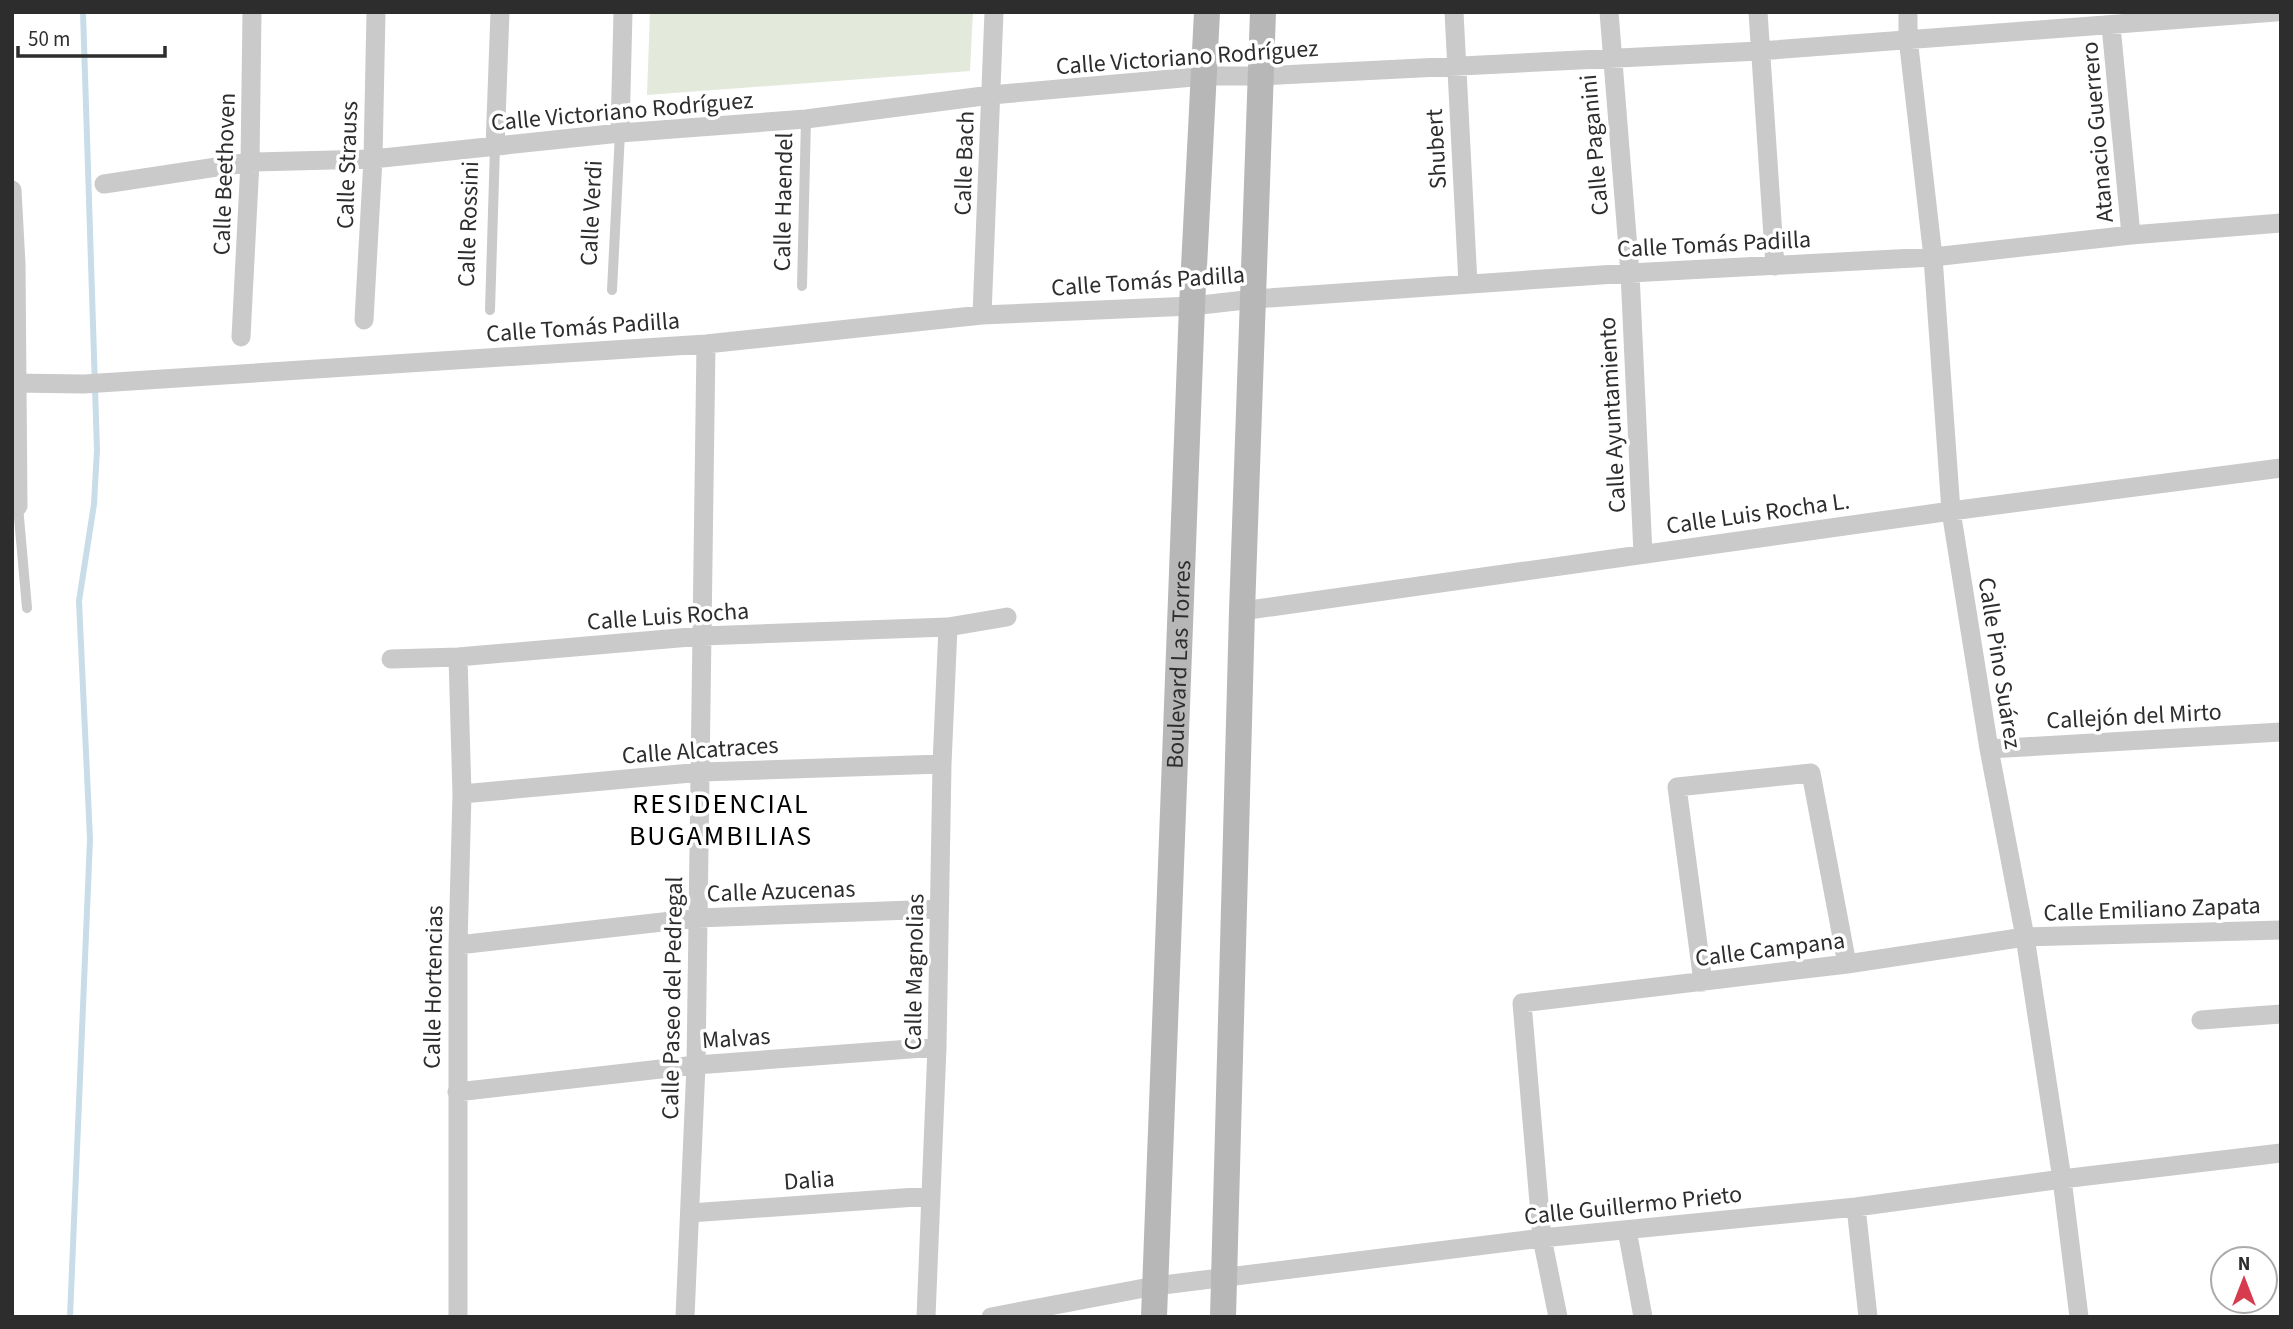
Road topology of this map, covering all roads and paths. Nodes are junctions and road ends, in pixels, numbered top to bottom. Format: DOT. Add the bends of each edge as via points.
graph roads {
  1 [pos="252,12"];
  2 [pos="376,12"];
  3 [pos="500,12"];
  4 [pos="623,12"];
  5 [pos="995,12"];
  6 [pos="1207,12"];
  7 [pos="1262,12"];
  8 [pos="1454,12"];
  9 [pos="1609,12"];
  10 [pos="1758,12"];
  11 [pos="1908,12"];
  12 [pos="2276,12"];
  13 [pos="2111,26"];
  14 [pos="1908,38"];
  15 [pos="1759,51"];
  16 [pos="1612,58"];
  17 [pos="1457,66"];
  18 [pos="1205,76"];
  19 [pos="1260,76"];
  20 [pos="991,95"];
  21 [pos="806,118"];
  22 [pos="620,133"];
  23 [pos="495,147"];
  24 [pos="373,159"];
  25 [pos="250,162"];
  26 [pos="104,184"];
  27 [pos="12,190"];
  28 [pos="2281,223"];
  29 [pos="2131,235"];
  30 [pos="1933,257"];
  31 [pos="14,264"];
  32 [pos="1775,266"];
  33 [pos="1630,273"];
  34 [pos="1468,284"];
  35 [pos="802,286"];
  36 [pos="612,290"];
  37 [pos="1254,299"];
  38 [pos="1192,306"];
  39 [pos="490,310"];
  40 [pos="982,315"];
  41 [pos="364,320"];
  42 [pos="242,337"];
  43 [pos="706,344"];
  44 [pos="15,383"];
  45 [pos="2281,468"];
  46 [pos="15,505"];
  47 [pos="1951,511"];
  48 [pos="1643,554"];
  49 [pos="27,608"];
  50 [pos="1242,611"];
  51 [pos="1007,617"];
  52 [pos="948,628"];
  53 [pos="702,636"];
  54 [pos="457,657"];
  55 [pos="391,659"];
  56 [pos="2281,732"];
  57 [pos="1989,749"];
  58 [pos="942,764"];
  59 [pos="702,772"];
  60 [pos="462,794"];
  61 [pos="939,909"];
  62 [pos="698,918"];
  63 [pos="2281,930"];
  64 [pos="2025,937"];
  65 [pos="457,945"];
  66 [pos="1847,964"];
  67 [pos="1703,982"];
  68 [pos="2281,1014"];
  69 [pos="2201,1020"];
  70 [pos="937,1047"];
  71 [pos="696,1065"];
  72 [pos="457,1092"];
  73 [pos="2281,1153"];
  74 [pos="2062,1179"];
  75 [pos="930,1196"];
  76 [pos="1856,1207"];
  77 [pos="690,1213"];
  78 [pos="1628,1230"];
  79 [pos="1542,1238"];
  80 [pos="1225,1279"];
  81 [pos="1155,1286"];
  82 [pos="458,1317"];
  83 [pos="685,1317"];
  84 [pos="926,1317"];
  85 [pos="991,1317"];
  86 [pos="1154,1317"];
  87 [pos="1223,1317"];
  88 [pos="1558,1317"];
  89 [pos="1643,1317"];
  90 [pos="1868,1317"];
  91 [pos="2079,1317"];
  1 -- 25 [label="street, Calle Beethoven"];
  2 -- 24 [label="street, Calle Strauss"];
  3 -- 23 [label="street, Calle Rossini"];
  4 -- 22 [label="street, Calle Verdi"];
  5 -- 20 [label="street, Calle Bach"];
  6 -- 18 [label="street, Boulevard Las Torres"];
  7 -- 19 [label="street"];
  8 -- 17 [label="street, Shubert"];
  9 -- 16 [label="street, Calle Paganini"];
  10 -- 15 [label="street"];
  11 -- 14 [label="street, Calle Pino Suárez"];
  12 -- 13 [label="street, Calle Victoriano Rodríguez"];
  13 -- 14 [label="street, Calle Victoriano Rodríguez"];
  13 -- 29 [label="street, Atanacio Guerrero"];
  14 -- 15 [label="street, Calle Victoriano Rodríguez"];
  14 -- 30 [label="street, Calle Pino Suárez"];
  15 -- 16 [label="street, Calle Victoriano Rodríguez"];
  15 -- 32 [label="street"];
  16 -- 17 [label="street, Calle Victoriano Rodríguez"];
  16 -- 33 [label="street, Calle Paganini"];
  17 -- 19 [label="street, Calle Victoriano Rodríguez"];
  17 -- 34 [label="street, Shubert"];
  18 -- 19 [label="street, Calle Victoriano Rodríguez"];
  18 -- 20 [label="street, Calle Victoriano Rodríguez"];
  18 -- 38 [label="street, Boulevard Las Torres"];
  19 -- 37 [label="street"];
  20 -- 21 [label="street, Calle Victoriano Rodríguez"];
  20 -- 40 [label="street, Calle Bach"];
  21 -- 22 [label="street, Calle Victoriano Rodríguez"];
  21 -- 35 [label="lane, Calle Haendel"];
  22 -- 23 [label="street, Calle Victoriano Rodríguez"];
  22 -- 36 [label="lane, Calle Verdi"];
  23 -- 24 [label="street, Calle Victoriano Rodríguez"];
  23 -- 39 [label="lane, Calle Rossini"];
  24 -- 25 [label="street, Calle Victoriano Rodríguez"];
  24 -- 41 [label="street, Calle Strauss"];
  25 -- 26 [label="street, Calle Victoriano Rodríguez"];
  25 -- 42 [label="street, Calle Beethoven"];
  27 -- 31 [label="street"];
  28 -- 29 [label="street, Calle Tomás Padilla"];
  29 -- 30 [label="street, Calle Tomás Padilla"];
  30 -- 32 [label="street, Calle Tomás Padilla"];
  30 -- 47 [label="street, Calle Pino Suárez"];
  31 -- 44 [label="street"];
  32 -- 33 [label="street, Calle Tomás Padilla"];
  33 -- 34 [label="street, Calle Tomás Padilla"];
  33 -- 48 [label="street, Calle Ayuntamiento"];
  34 -- 37 [label="street, Calle Tomás Padilla"];
  37 -- 38 [label="street, Calle Tomás Padilla"];
  37 -- 50 [label="street"];
  38 -- 40 [label="street, Calle Tomás Padilla"];
  38 -- 81 [label="street, Boulevard Las Torres"];
  40 -- 43 [label="street, Calle Tomás Padilla"];
  43 -- 44 [label="street, Calle Tomás Padilla" via="94,383"];
  43 -- 53 [label="street, Calle Paseo del Pedregal"];
  44 -- 46 [label="street"];
  45 -- 47 [label="street, Calle Luis Rocha L."];
  46 -- 49 [label="lane"];
  47 -- 48 [label="street, Calle Luis Rocha L."];
  47 -- 57 [label="street, Calle Pino Suárez"];
  48 -- 50 [label="street, Calle Luis Rocha L."];
  50 -- 80 [label="street"];
  51 -- 52 [label="street, Calle Luis Rocha"];
  52 -- 53 [label="street, Calle Luis Rocha"];
  52 -- 58 [label="street, Calle Magnolias"];
  53 -- 54 [label="street, Calle Luis Rocha"];
  53 -- 59 [label="street, Calle Paseo del Pedregal"];
  54 -- 55 [label="street, Calle Luis Rocha"];
  54 -- 60 [label="street, Calle Hortencias"];
  56 -- 57 [label="street, Callejón del Mirto"];
  57 -- 64 [label="street, Calle Pino Suárez"];
  58 -- 59 [label="street, Calle Alcatraces"];
  58 -- 61 [label="street, Calle Magnolias"];
  59 -- 60 [label="street, Calle Alcatraces"];
  59 -- 62 [label="street, Calle Paseo del Pedregal"];
  60 -- 65 [label="street, Calle Hortencias"];
  61 -- 62 [label="street, Calle Azucenas"];
  61 -- 70 [label="street, Calle Magnolias"];
  62 -- 65 [label="street, Calle Azucenas"];
  62 -- 71 [label="street, Calle Paseo del Pedregal"];
  63 -- 64 [label="street, Calle Emiliano Zapata"];
  64 -- 66 [label="street, Calle Campana"];
  64 -- 74 [label="street, Calle Pino Suárez"];
  65 -- 72 [label="street, Calle Hortencias"];
  66 -- 67 [label="street, Calle Campana"];
  66 -- 67 [label="street" via="1811,773 1677,787"];
  67 -- 79 [label="street, Calle Campana" via="1522,1003"];
  68 -- 69 [label="street"];
  70 -- 71 [label="street, Malvas"];
  70 -- 75 [label="street, Calle Magnolias"];
  71 -- 72 [label="street, Malvas"];
  71 -- 77 [label="street, Calle Paseo del Pedregal"];
  72 -- 82 [label="street, Calle Hortencias"];
  73 -- 74 [label="street, Calle Guillermo Prieto"];
  74 -- 76 [label="street, Calle Guillermo Prieto"];
  74 -- 91 [label="street, Calle Pino Suárez"];
  75 -- 77 [label="street, Dalia"];
  75 -- 84 [label="street, Calle Magnolias"];
  76 -- 78 [label="street, Calle Guillermo Prieto"];
  76 -- 90 [label="street"];
  77 -- 83 [label="street, Calle Paseo del Pedregal"];
  78 -- 79 [label="street, Calle Guillermo Prieto"];
  78 -- 89 [label="street"];
  79 -- 80 [label="street, Calle Guillermo Prieto"];
  79 -- 88 [label="street"];
  80 -- 81 [label="street, Calle Guillermo Prieto"];
  80 -- 87 [label="street"];
  81 -- 85 [label="street, Calle Guillermo Prieto"];
  81 -- 86 [label="street, Boulevard Las Torres"];
}
